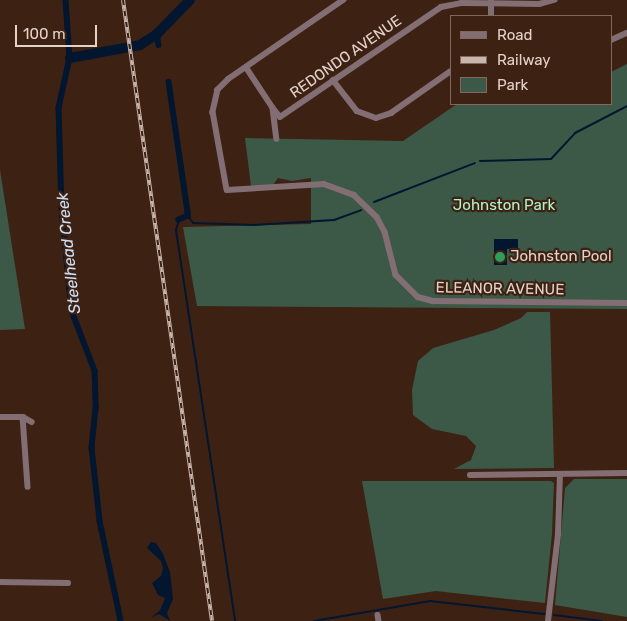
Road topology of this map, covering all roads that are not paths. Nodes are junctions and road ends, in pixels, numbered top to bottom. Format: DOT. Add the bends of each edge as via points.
graph roads {
  1 [pos="344,0"];
  2 [pos="554,0"];
  3 [pos="491,2"];
  4 [pos="491,15"];
  5 [pos="627,33"];
  6 [pos="612,40"];
  7 [pos="246,67"];
  8 [pos="450,72"];
  9 [pos="333,80"];
  10 [pos="273,108"];
  11 [pos="277,140"];
  12 [pos="627,303"];
  13 [pos="0,417"];
  14 [pos="23,417"];
  15 [pos="32,422"];
  16 [pos="627,473"];
  17 [pos="470,475"];
  18 [pos="560,475"];
  19 [pos="28,487"];
  20 [pos="0,582"];
  21 [pos="68,583"];
  22 [pos="548,621"];
  1 -- 7 [label="street"];
  2 -- 3 [label="street, REDONDO AVENUE" via="539,4"];
  3 -- 4 [label="street"];
  3 -- 9 [label="street, REDONDO AVENUE" via="441,7"];
  5 -- 6 [label="street"];
  7 -- 10 [label="street"];
  7 -- 12 [label="street, ELEANOR AVENUE" via="223,84 213,104 218,151 227,190 324,184 354,195 377,218 400,282 418,297 433,301"];
  8 -- 9 [label="street" via="391,113 376,118 356,111"];
  9 -- 10 [label="street, REDONDO AVENUE" via="280,118"];
  10 -- 11 [label="street"];
  13 -- 14 [label="street"];
  14 -- 15 [label="street"];
  14 -- 19 [label="street"];
  16 -- 18 [label="street"];
  17 -- 18 [label="street"];
  18 -- 22 [label="street" via="558,534"];
  20 -- 21 [label="street"];
}
